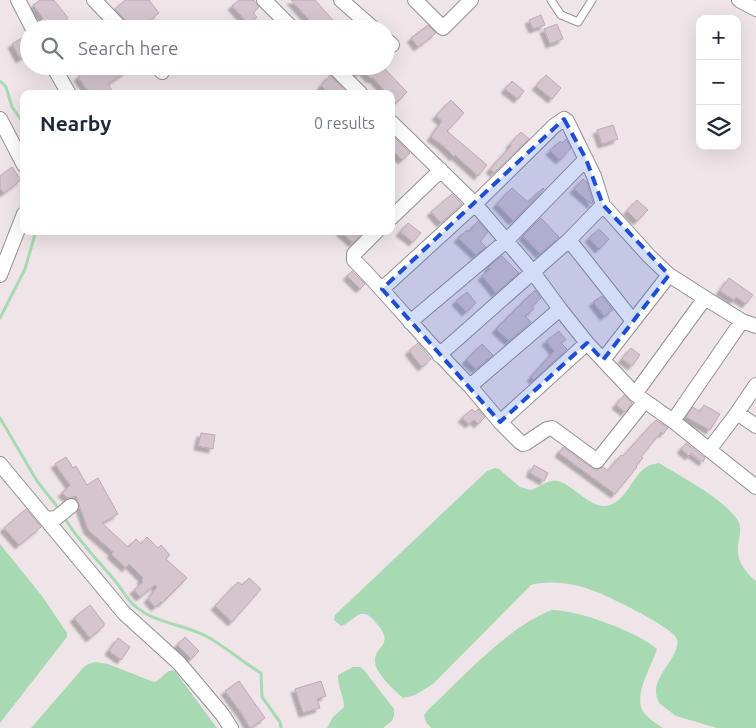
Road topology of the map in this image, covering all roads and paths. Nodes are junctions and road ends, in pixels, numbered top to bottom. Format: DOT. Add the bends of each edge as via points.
graph roads {
  1 [pos="18,0"];
  2 [pos="94,0"];
  3 [pos="264,0"];
  4 [pos="341,0"];
  5 [pos="415,0"];
  6 [pos="471,0"];
  7 [pos="551,0"];
  8 [pos="592,0"];
  9 [pos="739,0"];
  10 [pos="756,9"];
  11 [pos="28,20"];
  12 [pos="113,20"];
  13 [pos="284,20"];
  14 [pos="364,20"];
  15 [pos="58,75"];
  16 [pos="342,75"];
  17 [pos="67,90"];
  18 [pos="357,90"];
  19 [pos="0,119"];
  20 [pos="395,126"];
  21 [pos="20,158"];
  22 [pos="586,159"];
  23 [pos="441,170"];
  24 [pos="475,204"];
  25 [pos="603,206"];
  26 [pos="395,214"];
  27 [pos="20,224"];
  28 [pos="374,235"];
  29 [pos="569,240"];
  30 [pos="506,241"];
  31 [pos="532,272"];
  32 [pos="0,275"];
  33 [pos="669,275"];
  34 [pos="382,289"];
  35 [pos="704,298"];
  36 [pos="560,309"];
  37 [pos="633,321"];
  38 [pos="742,321"];
  39 [pos="410,322"];
  40 [pos="756,326"];
  41 [pos="588,343"];
  42 [pos="439,355"];
  43 [pos="603,360"];
  44 [pos="756,385"];
  45 [pos="470,386"];
  46 [pos="640,398"];
  47 [pos="737,413"];
  48 [pos="672,421"];
  49 [pos="500,422"];
  50 [pos="756,426"];
  51 [pos="709,450"];
  52 [pos="0,464"];
  53 [pos="756,487"];
  54 [pos="231,728"];
  1 -- 11 [label="street"];
  2 -- 12 [label="street"];
  3 -- 13 [label="street"];
  4 -- 14 [label="street"];
  5 -- 6 [label="street" via="443,28"];
  7 -- 8 [label="lane" via="561,15 578,22"];
  9 -- 10 [label="street"];
  15 -- 17 [label="street"];
  16 -- 18 [label="street"];
  19 -- 21 [label="street"];
  20 -- 23 [label="street"];
  22 -- 24 [label="street" via="564,119"];
  22 -- 25 [label="street"];
  22 -- 30 [label="street"];
  23 -- 24 [label="street"];
  23 -- 26 [label="street"];
  24 -- 30 [label="street"];
  24 -- 34 [label="street"];
  25 -- 29 [label="street"];
  25 -- 33 [label="street"];
  27 -- 32 [label="street"];
  28 -- 34 [label="street" via="353,257"];
  29 -- 31 [label="street"];
  29 -- 37 [label="street"];
  30 -- 31 [label="street"];
  30 -- 39 [label="street"];
  31 -- 36 [label="street"];
  31 -- 42 [label="street"];
  33 -- 35 [label="street"];
  33 -- 37 [label="street"];
  34 -- 39 [label="street"];
  35 -- 38 [label="street"];
  35 -- 46 [label="street"];
  36 -- 41 [label="street"];
  36 -- 45 [label="street"];
  37 -- 43 [label="street"];
  38 -- 40 [label="street"];
  38 -- 48 [label="street"];
  39 -- 42 [label="street"];
  41 -- 43 [label="street"];
  41 -- 49 [label="street"];
  42 -- 45 [label="street"];
  43 -- 46 [label="street"];
  44 -- 47 [label="street"];
  45 -- 49 [label="street"];
  46 -- 48 [label="street"];
  46 -- 49 [label="street" via="597,461 552,428 523,444"];
  47 -- 50 [label="street"];
  47 -- 51 [label="street"];
  48 -- 51 [label="street"];
  51 -- 53 [label="street"];
  52 -- 54 [label="street" via="60,513 54,530 124,613 179,664"];
}
